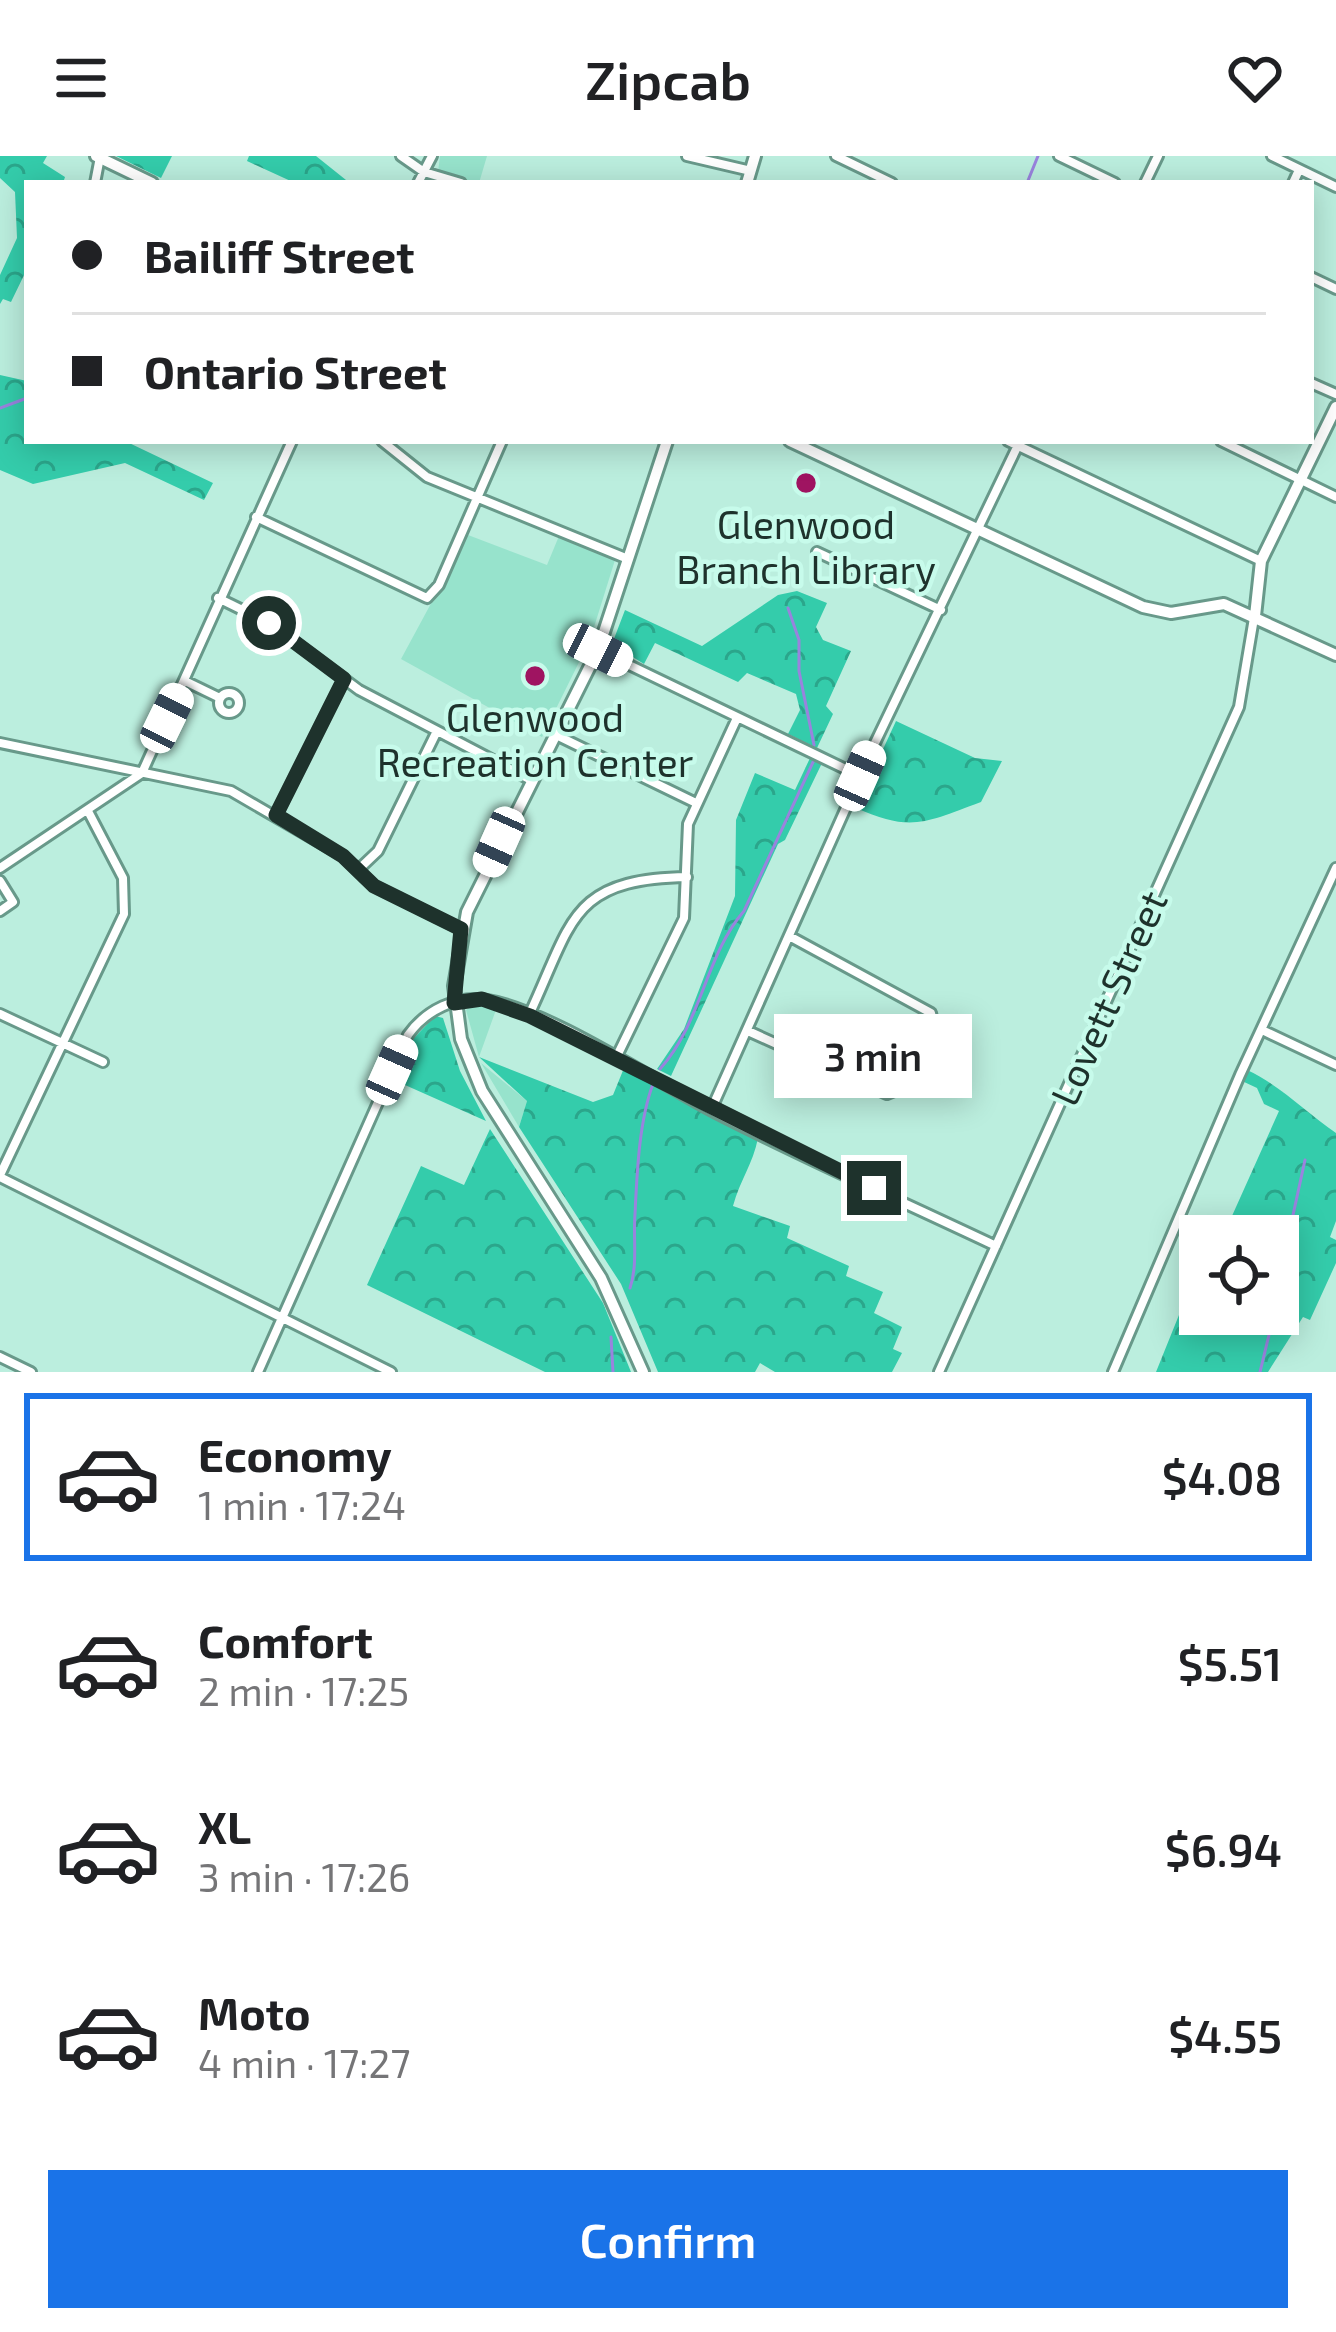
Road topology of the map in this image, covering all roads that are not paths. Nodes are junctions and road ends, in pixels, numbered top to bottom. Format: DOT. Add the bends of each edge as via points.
graph roads {
  1 [pos="401,156"];
  2 [pos="432,156"];
  3 [pos="687,156"];
  4 [pos="755,156"];
  5 [pos="836,156"];
  6 [pos="1059,156"];
  7 [pos="1272,156"];
  8 [pos="99,157"];
  9 [pos="1299,170"];
  10 [pos="424,172"];
  11 [pos="749,177"];
  12 [pos="146,180"];
  13 [pos="420,180"];
  14 [pos="451,180"];
  15 [pos="886,180"];
  16 [pos="1109,180"];
  17 [pos="1294,180"];
  18 [pos="1336,187"];
  19 [pos="1336,407"];
  20 [pos="291,444"];
  21 [pos="386,444"];
  22 [pos="501,444"];
  23 [pos="666,444"];
  24 [pos="797,444"];
  25 [pos="1014,444"];
  26 [pos="1019,444"];
  27 [pos="1227,444"];
  28 [pos="1299,479"];
  29 [pos="477,497"];
  30 [pos="1336,497"];
  31 [pos="255,517"];
  32 [pos="980,528"];
  33 [pos="817,552"];
  34 [pos="628,560"];
  35 [pos="1261,561"];
  36 [pos="218,598"];
  37 [pos="941,610"];
  38 [pos="1255,616"];
  39 [pos="598,650"];
  40 [pos="1336,655"];
  41 [pos="344,679"];
  42 [pos="185,682"];
  43 [pos="220,698"];
  44 [pos="736,718"];
  45 [pos="436,733"];
  46 [pos="556,735"];
  47 [pos="0,743"];
  48 [pos="142,773"];
  49 [pos="860,776"];
  50 [pos="531,780"];
  51 [pos="694,802"];
  52 [pos="88,813"];
  53 [pos="276,815"];
  54 [pos="0,868"];
  55 [pos="1336,868"];
  56 [pos="359,869"];
  57 [pos="687,877"];
  58 [pos="0,881"];
  59 [pos="0,911"];
  60 [pos="461,929"];
  61 [pos="791,938"];
  62 [pos="454,1003"];
  63 [pos="0,1014"];
  64 [pos="530,1016"];
  65 [pos="748,1030"];
  66 [pos="1262,1030"];
  67 [pos="63,1042"];
  68 [pos="616,1058"];
  69 [pos="103,1062"];
  70 [pos="1336,1065"];
  71 [pos="711,1110"];
  72 [pos="0,1176"];
  73 [pos="997,1246"];
  74 [pos="285,1318"];
  75 [pos="0,1357"];
  76 [pos="31,1372"];
  77 [pos="259,1372"];
  78 [pos="391,1372"];
  79 [pos="643,1372"];
  80 [pos="939,1372"];
  81 [pos="1113,1372"];
  1 -- 10 [label="street"];
  2 -- 10 [label="street"];
  3 -- 11 [label="street"];
  4 -- 11 [label="main road"];
  5 -- 15 [label="street"];
  6 -- 16 [label="street"];
  7 -- 9 [label="street"];
  8 -- 12 [label="main road"];
  9 -- 17 [label="street"];
  9 -- 18 [label="street"];
  10 -- 13 [label="street"];
  10 -- 14 [label="street"];
  19 -- 28 [label="main road"];
  20 -- 31 [label="street"];
  21 -- 29 [label="street" via="427,477"];
  22 -- 29 [label="street"];
  23 -- 34 [label="main road"];
  24 -- 32 [label="main road"];
  25 -- 32 [label="street"];
  26 -- 35 [label="street"];
  27 -- 28 [label="street"];
  28 -- 30 [label="street"];
  28 -- 35 [label="main road"];
  29 -- 31 [label="street" via="427,598"];
  29 -- 34 [label="street"];
  31 -- 36 [label="street"];
  32 -- 37 [label="street"];
  32 -- 38 [label="main road" via="1157,612 1214,603"];
  33 -- 37 [label="street"];
  34 -- 39 [label="main road"];
  35 -- 38 [label="main road"];
  36 -- 41 [label="street" via="269,623"];
  36 -- 42 [label="street"];
  37 -- 49 [label="street"];
  38 -- 40 [label="main road"];
  38 -- 73 [label="street, Lovett Street" via="1239,707"];
  39 -- 44 [label="street"];
  39 -- 46 [label="main road"];
  41 -- 45 [label="street"];
  41 -- 53 [label="street"];
  42 -- 43 [label="street"];
  42 -- 48 [label="street"];
  44 -- 49 [label="street"];
  44 -- 51 [label="street"];
  45 -- 50 [label="street"];
  45 -- 56 [label="street" via="377,851"];
  46 -- 50 [label="main road"];
  46 -- 51 [label="street"];
  47 -- 48 [label="street"];
  48 -- 52 [label="street"];
  48 -- 53 [label="street" via="218,787"];
  49 -- 61 [label="street"];
  50 -- 60 [label="main road"];
  51 -- 57 [label="street"];
  52 -- 54 [label="street"];
  52 -- 67 [label="street" via="127,896"];
  53 -- 56 [label="street"];
  55 -- 66 [label="street"];
  56 -- 60 [label="street" via="374,886"];
  57 -- 64 [label="street" via="628,880 583,908"];
  57 -- 68 [label="street" via="684,918"];
  58 -- 59 [label="street" via="13,902"];
  60 -- 62 [label="main road"];
  61 -- 65 [label="street"];
  61 -- 65 [label="street" via="927,1009 935,1030 919,1066 907,1088 887,1094"];
  62 -- 64 [label="street" via="482,999"];
  62 -- 74 [label="street" via="428,1013 408,1035"];
  62 -- 79 [label="main road" via="482,1091 601,1278"];
  63 -- 67 [label="street"];
  64 -- 68 [label="street"];
  65 -- 71 [label="street"];
  66 -- 70 [label="street"];
  66 -- 81 [label="street"];
  67 -- 69 [label="street"];
  67 -- 72 [label="street"];
  68 -- 71 [label="street"];
  71 -- 73 [label="street"];
  72 -- 74 [label="street"];
  73 -- 80 [label="street, Lovett Street"];
  74 -- 77 [label="street"];
  74 -- 78 [label="street"];
  75 -- 76 [label="street"];
}
